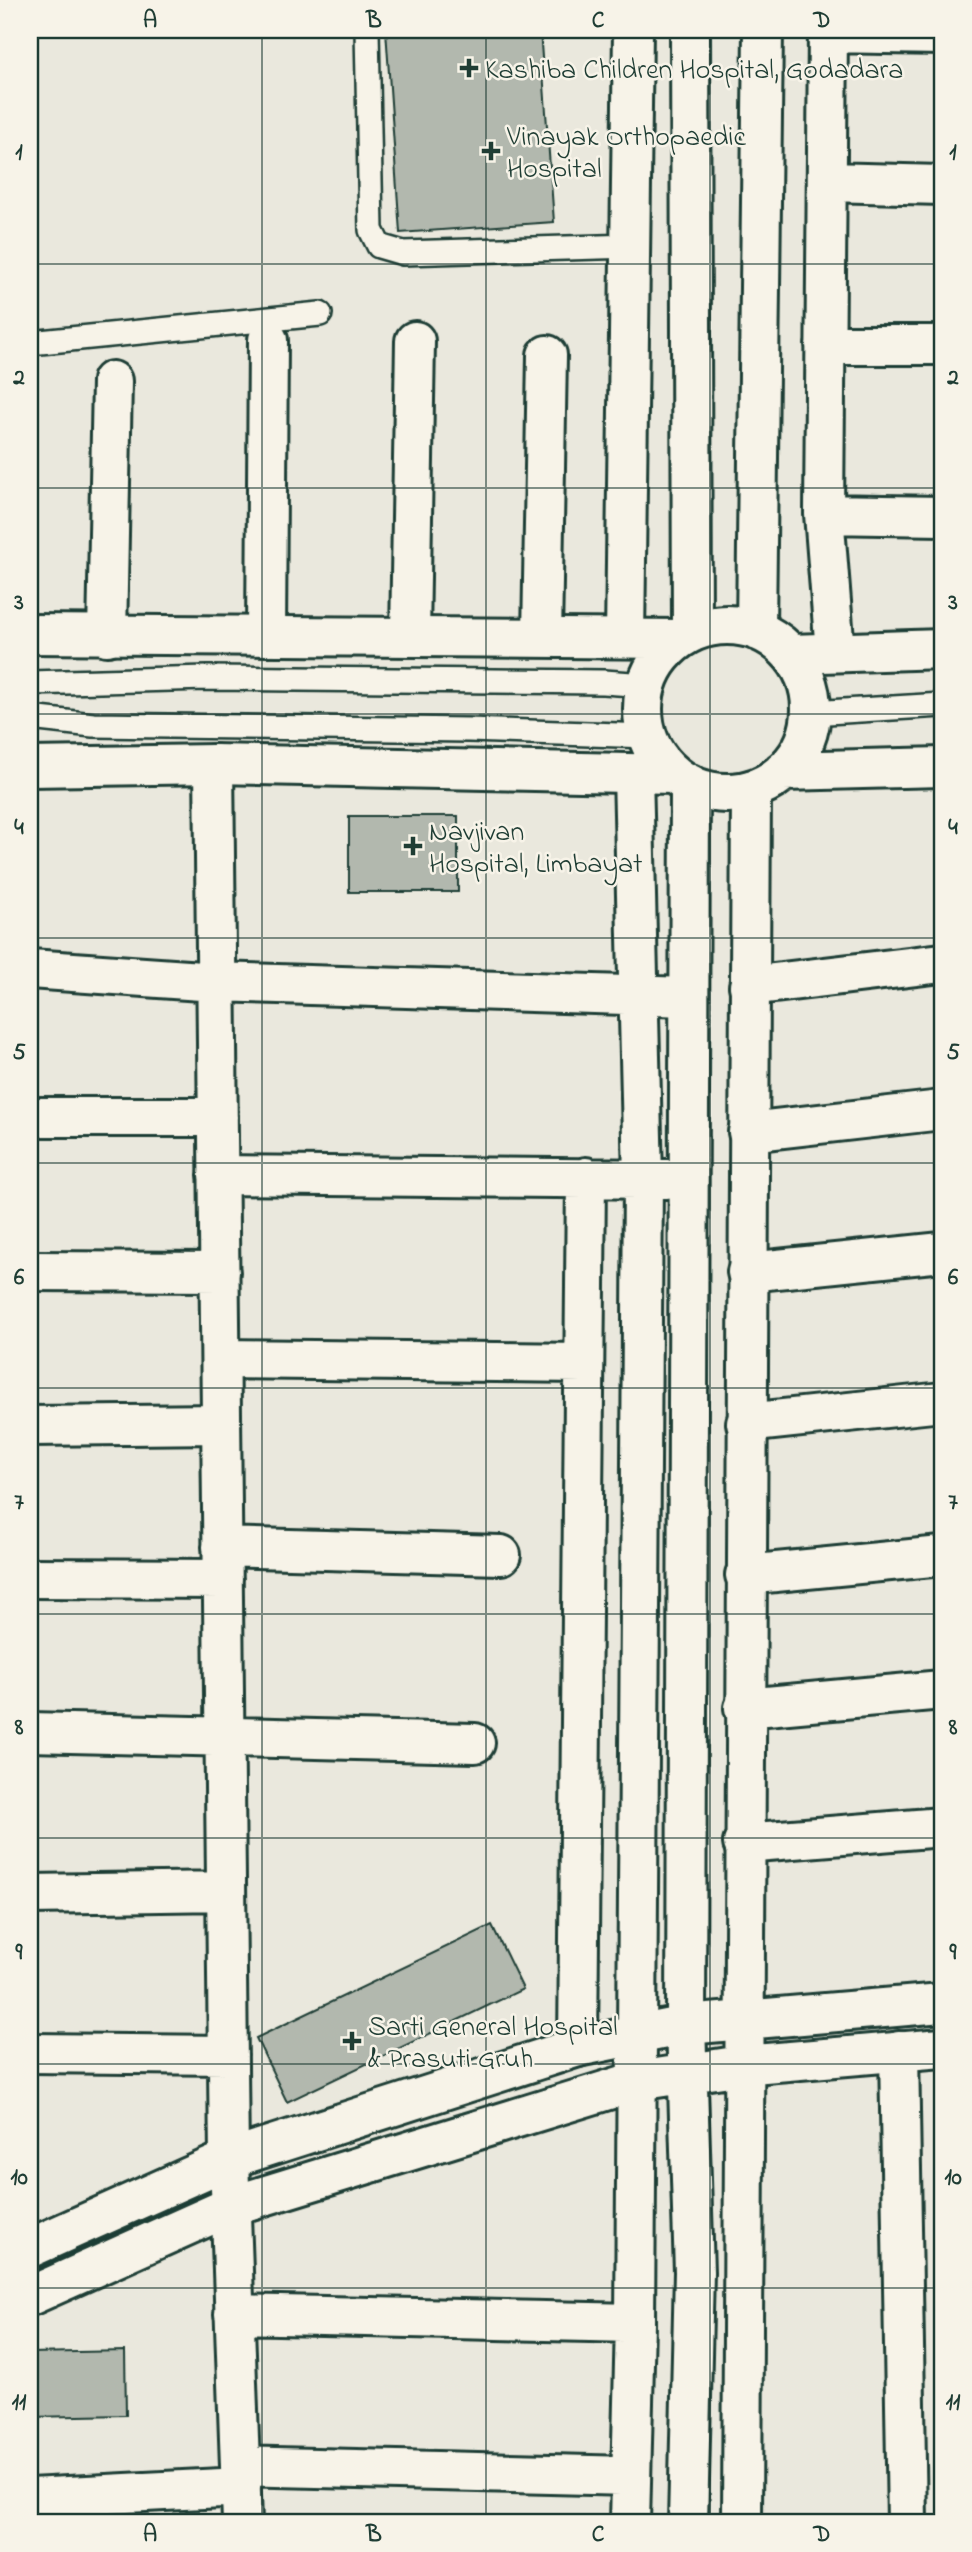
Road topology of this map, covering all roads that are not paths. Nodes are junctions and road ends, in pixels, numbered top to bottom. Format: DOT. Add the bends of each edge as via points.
graph roads {
  1 [pos="367,30"];
  2 [pos="633,30"];
  3 [pos="690,30"];
  4 [pos="763,30"];
  5 [pos="828,31"];
  6 [pos="942,35"];
  7 [pos="827,182"];
  8 [pos="942,185"];
  9 [pos="632,246"];
  10 [pos="320,314"];
  11 [pos="268,340"];
  12 [pos="415,341"];
  13 [pos="30,343"];
  14 [pos="825,345"];
  15 [pos="942,345"];
  16 [pos="547,355"];
  17 [pos="113,381"];
  18 [pos="824,514"];
  19 [pos="942,516"];
  20 [pos="756,630"];
  21 [pos="30,634"];
  22 [pos="107,636"];
  23 [pos="266,636"];
  24 [pos="410,636"];
  25 [pos="686,636"];
  26 [pos="542,637"];
  27 [pos="625,638"];
  28 [pos="942,649"];
  29 [pos="835,652"];
  30 [pos="791,654"];
  31 [pos="30,683"];
  32 [pos="646,685"];
  33 [pos="942,705"];
  34 [pos="811,713"];
  35 [pos="30,718"];
  36 [pos="649,736"];
  37 [pos="214,764"];
  38 [pos="30,766"];
  39 [pos="942,767"];
  40 [pos="783,771"];
  41 [pos="634,774"];
  42 [pos="681,779"];
  43 [pos="751,790"];
  44 [pos="942,963"];
  45 [pos="30,969"];
  46 [pos="216,982"];
  47 [pos="749,986"];
  48 [pos="639,995"];
  49 [pos="688,997"];
  50 [pos="942,1110"];
  51 [pos="30,1117"];
  52 [pos="218,1117"];
  53 [pos="748,1132"];
  54 [pos="218,1175"];
  55 [pos="586,1177"];
  56 [pos="643,1178"];
  57 [pos="688,1179"];
  58 [pos="942,1252"];
  59 [pos="30,1271"];
  60 [pos="219,1272"];
  61 [pos="747,1272"];
  62 [pos="220,1359"];
  63 [pos="583,1363"];
  64 [pos="942,1402"];
  65 [pos="746,1423"];
  66 [pos="221,1424"];
  67 [pos="30,1426"];
  68 [pos="501,1555"];
  69 [pos="942,1556"];
  70 [pos="223,1563"];
  71 [pos="745,1575"];
  72 [pos="30,1578"];
  73 [pos="942,1690"];
  74 [pos="744,1708"];
  75 [pos="30,1732"];
  76 [pos="225,1736"];
  77 [pos="475,1743"];
  78 [pos="942,1827"];
  79 [pos="743,1843"];
  80 [pos="226,1891"];
  81 [pos="30,1894"];
  82 [pos="942,2003"];
  83 [pos="742,2021"];
  84 [pos="686,2025"];
  85 [pos="636,2034"];
  86 [pos="578,2047"];
  87 [pos="942,2048"];
  88 [pos="899,2052"];
  89 [pos="30,2053"];
  90 [pos="228,2055"];
  91 [pos="742,2065"];
  92 [pos="688,2072"];
  93 [pos="637,2081"];
  94 [pos="229,2160"];
  95 [pos="231,2206"];
  96 [pos="30,2248"];
  97 [pos="30,2296"];
  98 [pos="234,2314"];
  99 [pos="635,2323"];
  100 [pos="631,2476"];
  101 [pos="241,2492"];
  102 [pos="30,2498"];
  103 [pos="630,2522"];
  104 [pos="688,2522"];
  105 [pos="742,2522"];
  106 [pos="908,2522"];
  1 -- 9 [label="lane" via="371,230 379,246 403,253"];
  2 -- 9 [label="street"];
  3 -- 25 [label="street"];
  4 -- 20 [label="street"];
  5 -- 6 [label="street"];
  5 -- 7 [label="street"];
  7 -- 8 [label="street"];
  7 -- 14 [label="street"];
  9 -- 27 [label="street"];
  10 -- 13 [label="lane"];
  11 -- 23 [label="street"];
  12 -- 24 [label="street"];
  14 -- 15 [label="street"];
  14 -- 18 [label="street"];
  16 -- 26 [label="street"];
  17 -- 22 [label="street"];
  18 -- 19 [label="street"];
  18 -- 29 [label="street"];
  20 -- 25 [label="street" via="728,624"];
  20 -- 30 [label="street" via="770,635"];
  21 -- 22 [label="street"];
  22 -- 23 [label="street"];
  23 -- 24 [label="street"];
  24 -- 26 [label="street"];
  25 -- 27 [label="street"];
  25 -- 32 [label="street" via="655,665"];
  26 -- 27 [label="street"];
  28 -- 29 [label="street"];
  29 -- 30 [label="street"];
  30 -- 34 [label="street" via="806,678"];
  31 -- 32 [label="lane" via="207,678"];
  32 -- 36 [label="street" via="643,707"];
  33 -- 34 [label="lane"];
  34 -- 40 [label="street" via="808,734"];
  35 -- 36 [label="lane" via="93,725"];
  36 -- 42 [label="street" via="653,750"];
  37 -- 38 [label="street"];
  37 -- 41 [label="street"];
  37 -- 46 [label="street"];
  39 -- 40 [label="street"];
  40 -- 43 [label="street"];
  41 -- 42 [label="street"];
  41 -- 48 [label="street"];
  42 -- 43 [label="street" via="722,794"];
  42 -- 49 [label="street"];
  43 -- 47 [label="street"];
  44 -- 47 [label="street"];
  45 -- 46 [label="street"];
  46 -- 48 [label="street"];
  46 -- 52 [label="street"];
  47 -- 53 [label="street"];
  48 -- 49 [label="street"];
  48 -- 56 [label="street"];
  49 -- 57 [label="street"];
  50 -- 53 [label="street"];
  51 -- 52 [label="street"];
  52 -- 54 [label="street"];
  53 -- 61 [label="street"];
  54 -- 55 [label="street"];
  54 -- 60 [label="street"];
  55 -- 56 [label="street"];
  55 -- 63 [label="street"];
  56 -- 57 [label="street"];
  56 -- 85 [label="street"];
  57 -- 84 [label="street"];
  58 -- 61 [label="street"];
  59 -- 60 [label="street"];
  60 -- 62 [label="street"];
  61 -- 65 [label="street"];
  62 -- 63 [label="street"];
  62 -- 66 [label="street"];
  63 -- 86 [label="street"];
  64 -- 65 [label="street"];
  65 -- 71 [label="street"];
  66 -- 67 [label="street"];
  66 -- 70 [label="street"];
  68 -- 70 [label="street"];
  69 -- 71 [label="street"];
  70 -- 72 [label="street"];
  70 -- 76 [label="street"];
  71 -- 74 [label="street"];
  73 -- 74 [label="street"];
  74 -- 79 [label="street"];
  75 -- 76 [label="street"];
  76 -- 77 [label="street"];
  76 -- 80 [label="street"];
  78 -- 79 [label="street"];
  79 -- 83 [label="street"];
  80 -- 81 [label="street"];
  80 -- 90 [label="street"];
  82 -- 83 [label="street"];
  83 -- 84 [label="street"];
  83 -- 91 [label="street"];
  84 -- 85 [label="street"];
  84 -- 92 [label="street"];
  85 -- 86 [label="street"];
  85 -- 93 [label="street"];
  86 -- 94 [label="street"];
  87 -- 88 [label="street"];
  88 -- 91 [label="street"];
  88 -- 106 [label="street"];
  89 -- 90 [label="street"];
  90 -- 94 [label="street"];
  91 -- 92 [label="street"];
  91 -- 105 [label="street"];
  92 -- 93 [label="street"];
  92 -- 104 [label="street" via="694,2272"];
  93 -- 95 [label="street"];
  93 -- 99 [label="street"];
  94 -- 95 [label="street"];
  94 -- 96 [label="street"];
  95 -- 97 [label="street"];
  95 -- 98 [label="street"];
  98 -- 99 [label="street"];
  98 -- 101 [label="street"];
  99 -- 100 [label="street"];
  100 -- 101 [label="street"];
  100 -- 103 [label="street"];
  101 -- 102 [label="street"];
}
